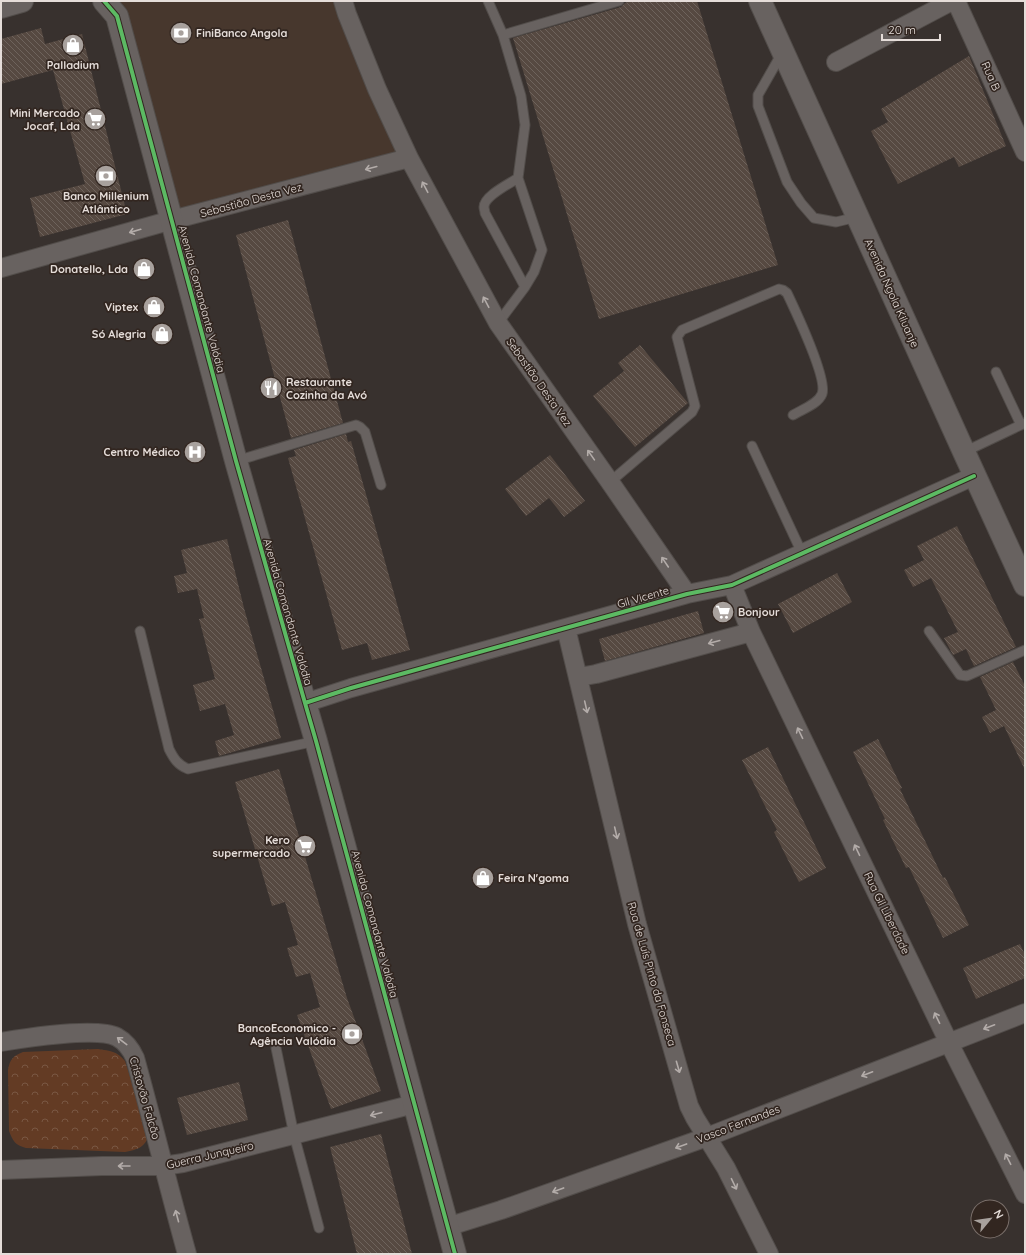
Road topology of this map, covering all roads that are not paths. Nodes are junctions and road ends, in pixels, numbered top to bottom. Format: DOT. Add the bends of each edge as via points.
graph roads {
  1 [pos="343,1"];
  2 [pos="488,1"];
  3 [pos="619,1"];
  4 [pos="760,1"];
  5 [pos="952,1"];
  6 [pos="956,1"];
  7 [pos="113,6"];
  8 [pos="503,35"];
  9 [pos="783,52"];
  10 [pos="836,62"];
  11 [pos="1025,152"];
  12 [pos="409,158"];
  13 [pos="518,178"];
  14 [pos="857,217"];
  15 [pos="172,220"];
  16 [pos="1,268"];
  17 [pos="525,287"];
  18 [pos="498,323"];
  19 [pos="996,372"];
  20 [pos="793,415"];
  21 [pos="1023,424"];
  22 [pos="752,446"];
  23 [pos="964,452"];
  24 [pos="236,461"];
  25 [pos="974,476"];
  26 [pos="610,482"];
  27 [pos="381,485"];
  28 [pos="802,554"];
  29 [pos="732,585"];
  30 [pos="1025,585"];
  31 [pos="687,594"];
  32 [pos="566,628"];
  33 [pos="140,631"];
  34 [pos="929,631"];
  35 [pos="752,632"];
  36 [pos="1025,650"];
  37 [pos="579,677"];
  38 [pos="304,703"];
  39 [pos="316,741"];
  40 [pos="1025,1013"];
  41 [pos="1,1042"];
  42 [pos="949,1043"];
  43 [pos="276,1048"];
  44 [pos="414,1104"];
  45 [pos="294,1135"];
  46 [pos="707,1137"];
  47 [pos="163,1166"];
  48 [pos="1,1170"];
  49 [pos="1025,1194"];
  50 [pos="447,1227"];
  51 [pos="319,1228"];
  52 [pos="187,1254"];
  53 [pos="455,1254"];
  54 [pos="769,1254"];
  1 -- 12 [label="street, Sebastião Desta Vez" via="377,89"];
  2 -- 8 [label="lane"];
  3 -- 8 [label="lane"];
  4 -- 9 [label="street, Avenida Ngola Kiluanje"];
  5 -- 10 [label="street"];
  6 -- 11 [label="street, Rua B"];
  7 -- 15 [label="street, Avenida Comandante Valódia"];
  8 -- 13 [label="lane" via="521,96 525,124"];
  9 -- 14 [label="street, Avenida Ngola Kiluanje"];
  9 -- 14 [label="lane" via="758,95 758,106 787,182 814,218 836,222"];
  12 -- 15 [label="street, Sebastião Desta Vez, one-way"];
  18 -- 12 [label="street, Sebastião Desta Vez, one-way"];
  13 -- 17 [label="lane" via="542,250"];
  13 -- 17 [label="lane" via="493,194 484,206 485,213"];
  14 -- 23 [label="street, Avenida Ngola Kiluanje"];
  15 -- 16 [label="street, Sebastião Desta Vez, one-way"];
  15 -- 24 [label="street, Avenida Comandante Valódia"];
  17 -- 18 [label="lane"];
  26 -- 18 [label="street, Sebastião Desta Vez, one-way"];
  19 -- 21 [label="lane"];
  20 -- 26 [label="lane" via="817,401 823,392 823,382 787,293 779,289 682,330 676,337 695,406 692,412"];
  21 -- 23 [label="lane"];
  22 -- 28 [label="lane"];
  23 -- 25 [label="street, Avenida Ngola Kiluanje"];
  24 -- 27 [label="lane" via="356,426 365,432"];
  24 -- 38 [label="street, Avenida Comandante Valódia"];
  25 -- 28 [label="street, Gil Vicente"];
  25 -- 30 [label="street, Avenida Ngola Kiluanje"];
  31 -- 26 [label="street, Sebastião Desta Vez, one-way"];
  28 -- 29 [label="street, Gil Vicente"];
  29 -- 31 [label="street, Gil Vicente"];
  29 -- 35 [label="street, Rua Gil Liberdade"];
  31 -- 32 [label="street, Gil Vicente"];
  32 -- 37 [label="street, Rua de Luís Pinto da Fonseca"];
  32 -- 38 [label="street, Gil Vicente"];
  33 -- 39 [label="lane" via="169,749 182,766 188,769"];
  34 -- 36 [label="lane" via="960,675 967,676"];
  35 -- 37 [label="street, one-way"];
  42 -- 35 [label="street, Rua Gil Liberdade, one-way"];
  37 -- 46 [label="street, Rua de Luís Pinto da Fonseca, one-way" via="637,924 689,1106"];
  38 -- 39 [label="street, Avenida Comandante Valódia"];
  39 -- 44 [label="street, Avenida Comandante Valódia"];
  40 -- 42 [label="street, Vasco Fernandes, one-way"];
  47 -- 41 [label="street, Cristovão Falcão, one-way" via="135,1058 125,1043 107,1034 90,1033 40,1036"];
  42 -- 46 [label="street, Vasco Fernandes, one-way"];
  49 -- 42 [label="street, Rua Gil Liberdade, one-way"];
  43 -- 45 [label="lane"];
  44 -- 45 [label="street, Guerra Junqueiro, one-way"];
  44 -- 50 [label="street, Avenida Comandante Valódia"];
  45 -- 47 [label="street, Guerra Junqueiro"];
  45 -- 51 [label="lane"];
  46 -- 50 [label="street, Vasco Fernandes, one-way"];
  46 -- 54 [label="street, Rua de Luís Pinto da Fonseca, one-way" via="726,1168"];
  47 -- 48 [label="street, Guerra Junqueiro, one-way"];
  52 -- 47 [label="street, Cristovão Falcão, one-way"];
  50 -- 53 [label="street, Avenida Comandante Valódia"];
}
